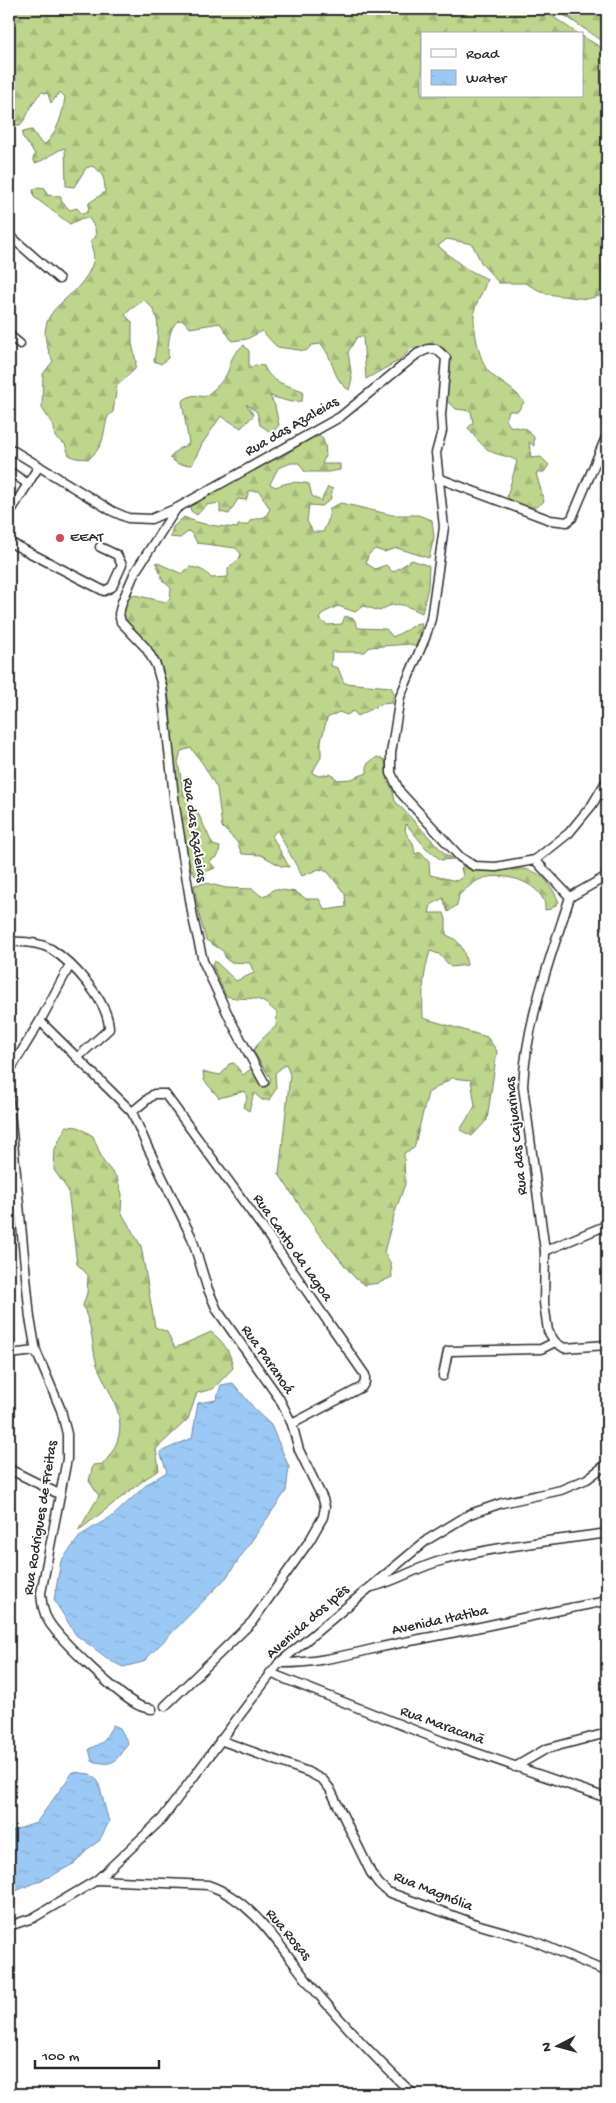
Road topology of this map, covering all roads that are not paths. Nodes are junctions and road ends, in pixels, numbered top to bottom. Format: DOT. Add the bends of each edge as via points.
graph roads {
  1 [pos="9,235"];
  2 [pos="59,279"];
  3 [pos="9,335"];
  4 [pos="20,344"];
  5 [pos="607,435"];
  6 [pos="9,448"];
  7 [pos="39,466"];
  8 [pos="9,471"];
  9 [pos="438,478"];
  10 [pos="28,484"];
  11 [pos="177,508"];
  12 [pos="9,514"];
  13 [pos="9,542"];
  14 [pos="100,547"];
  15 [pos="607,780"];
  16 [pos="535,860"];
  17 [pos="607,876"];
  18 [pos="570,897"];
  19 [pos="9,942"];
  20 [pos="70,965"];
  21 [pos="40,1021"];
  22 [pos="78,1058"];
  23 [pos="9,1072"];
  24 [pos="264,1082"];
  25 [pos="9,1101"];
  26 [pos="132,1112"];
  27 [pos="9,1126"];
  28 [pos="13,1136"];
  29 [pos="607,1225"];
  30 [pos="545,1251"];
  31 [pos="555,1342"];
  32 [pos="607,1345"];
  33 [pos="36,1351"];
  34 [pos="9,1354"];
  35 [pos="443,1376"];
  36 [pos="292,1424"];
  37 [pos="607,1464"];
  38 [pos="9,1469"];
  39 [pos="59,1494"];
  40 [pos="607,1533"];
  41 [pos="370,1588"];
  42 [pos="607,1601"];
  43 [pos="279,1663"];
  44 [pos="270,1673"];
  45 [pos="165,1706"];
  46 [pos="152,1709"];
  47 [pos="607,1733"];
  48 [pos="220,1740"];
  49 [pos="515,1767"];
  50 [pos="607,1798"];
  51 [pos="97,1880"];
  52 [pos="9,1926"];
  53 [pos="607,1972"];
  54 [pos="413,2094"];
  1 -- 2 [label="street"];
  3 -- 4 [label="street"];
  5 -- 9 [label="street" via="572,518 566,522 550,520"];
  6 -- 7 [label="street"];
  7 -- 10 [label="street"];
  7 -- 11 [label="street" via="128,518 151,519"];
  8 -- 10 [label="street"];
  9 -- 11 [label="street, Rua das Azaleias" via="436,453 442,431 446,358 436,349 428,349 411,358 340,417"];
  9 -- 16 [label="street, Rua das Azaleias" via="444,527 431,619 400,697 391,773 400,792 460,857 474,866 496,867"];
  10 -- 12 [label="street"];
  11 -- 24 [label="street, Rua das Azaleias" via="135,572 119,614 121,622 146,648 156,665 162,686 175,806 203,960"];
  13 -- 14 [label="street" via="104,592 112,587 122,562 117,555"];
  15 -- 16 [label="street" via="569,833"];
  16 -- 18 [label="street"];
  17 -- 18 [label="street"];
  18 -- 30 [label="street, Rua das Cajuarinas" via="541,987 524,1059 523,1086"];
  19 -- 20 [label="street" via="32,942 50,949"];
  20 -- 21 [label="street"];
  20 -- 22 [label="street" via="94,992 109,1020 103,1036"];
  21 -- 22 [label="street, Rua Paranoá"];
  21 -- 23 [label="street"];
  22 -- 26 [label="street, Rua Paranoá"];
  25 -- 28 [label="street, Rua Rodrigues de Freitas"];
  26 -- 36 [label="street, Rua Paranoá" via="192,1238 217,1310 279,1398"];
  26 -- 36 [label="street, Rua Canto da Lagoa" via="154,1094 165,1094 365,1375 366,1382 362,1387"];
  27 -- 28 [label="street, Rua Rodrigues de Freitas"];
  28 -- 33 [label="street, Rua Rodrigues de Freitas"];
  29 -- 30 [label="street"];
  30 -- 31 [label="street, Rua das Cajuarinas" via="544,1303 548,1331"];
  31 -- 32 [label="street" via="564,1348"];
  31 -- 35 [label="street" via="541,1349 448,1351"];
  33 -- 34 [label="street"];
  33 -- 39 [label="street, Rua Rodrigues de Freitas" via="61,1410 67,1434 67,1459"];
  36 -- 45 [label="street, Rua Paranoá" via="299,1450 323,1499 323,1517 252,1622"];
  37 -- 41 [label="street, Avenida dos Ipês" via="586,1479 561,1490 470,1514 428,1540"];
  38 -- 39 [label="street"];
  39 -- 46 [label="street, Rua Rodrigues de Freitas" via="40,1593 42,1609 59,1636 82,1658 118,1690 140,1706"];
  40 -- 41 [label="street" via="444,1560"];
  41 -- 43 [label="street, Avenida dos Ipês"];
  42 -- 43 [label="street, Avenida Itatiba" via="343,1657 298,1664"];
  43 -- 44 [label="street, Avenida dos Ipês"];
  44 -- 48 [label="street, Avenida dos Ipês"];
  44 -- 49 [label="street, Rua Maracanã"];
  47 -- 49 [label="street" via="546,1749"];
  48 -- 51 [label="street, Avenida dos Ipês" via="162,1819"];
  48 -- 53 [label="street, Rua Magnólia" via="323,1780 371,1873 388,1892 476,1924 529,1939"];
  49 -- 50 [label="street, Rua Maracanã"];
  51 -- 52 [label="street, Avenida dos Ipês" via="33,1918"];
  51 -- 54 [label="street, Rua Rosas" via="208,1885 234,1898 289,1955 317,1993"];
}
